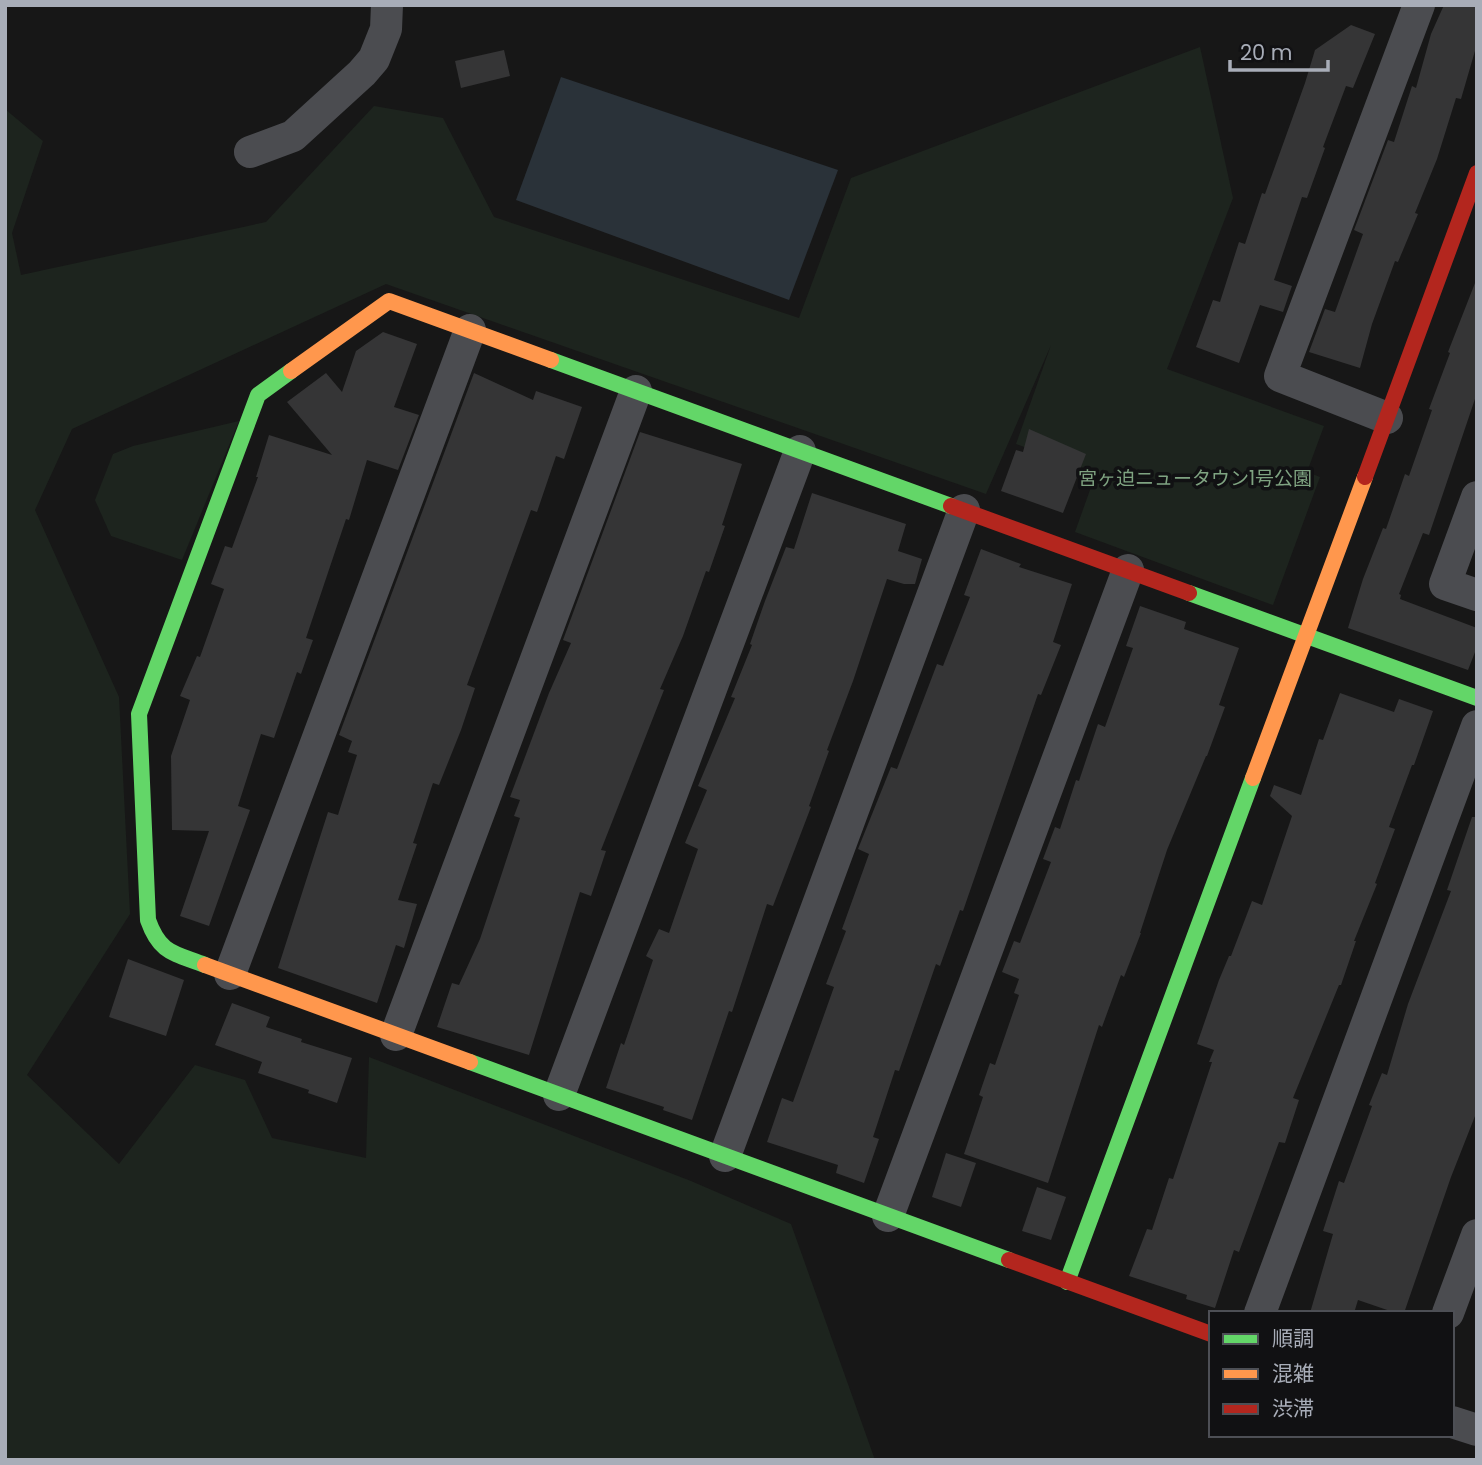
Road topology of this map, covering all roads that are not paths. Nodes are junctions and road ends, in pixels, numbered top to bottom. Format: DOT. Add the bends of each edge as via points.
graph roads {
  1 [pos="387,5"];
  2 [pos="1419,5"];
  3 [pos="250,152"];
  4 [pos="1477,173"];
  5 [pos="470,330"];
  6 [pos="636,391"];
  7 [pos="1387,418"];
  8 [pos="800,450"];
  9 [pos="1477,497"];
  10 [pos="964,510"];
  11 [pos="1128,570"];
  12 [pos="1477,595"];
  13 [pos="1307,636"];
  14 [pos="1477,698"];
  15 [pos="1477,726"];
  16 [pos="230,974"];
  17 [pos="396,1035"];
  18 [pos="559,1095"];
  19 [pos="725,1156"];
  20 [pos="888,1216"];
  21 [pos="1477,1235"];
  22 [pos="1067,1282"];
  23 [pos="1261,1311"];
  24 [pos="1449,1311"];
  25 [pos="1209,1333"];
  26 [pos="1454,1423"];
  27 [pos="1477,1430"];
  1 -- 3 [label="street" via="386,29 374,59 362,73 293,136"];
  2 -- 7 [label="street" via="1280,376"];
  4 -- 7 [label="street"];
  5 -- 6 [label="street"];
  5 -- 16 [label="street"];
  5 -- 16 [label="street" via="389,301 258,395 139,714 148,920 155,940 168,951"];
  6 -- 8 [label="street"];
  6 -- 17 [label="street"];
  7 -- 13 [label="street"];
  8 -- 10 [label="street"];
  8 -- 18 [label="street"];
  9 -- 12 [label="street" via="1445,584"];
  10 -- 11 [label="street"];
  10 -- 19 [label="street"];
  11 -- 13 [label="street"];
  11 -- 20 [label="street"];
  13 -- 14 [label="street"];
  13 -- 22 [label="street"];
  15 -- 23 [label="street"];
  16 -- 17 [label="street"];
  17 -- 18 [label="street"];
  18 -- 19 [label="street"];
  19 -- 20 [label="street"];
  20 -- 22 [label="street"];
  21 -- 24 [label="street"];
  22 -- 25 [label="street"];
  26 -- 27 [label="street"];
}
